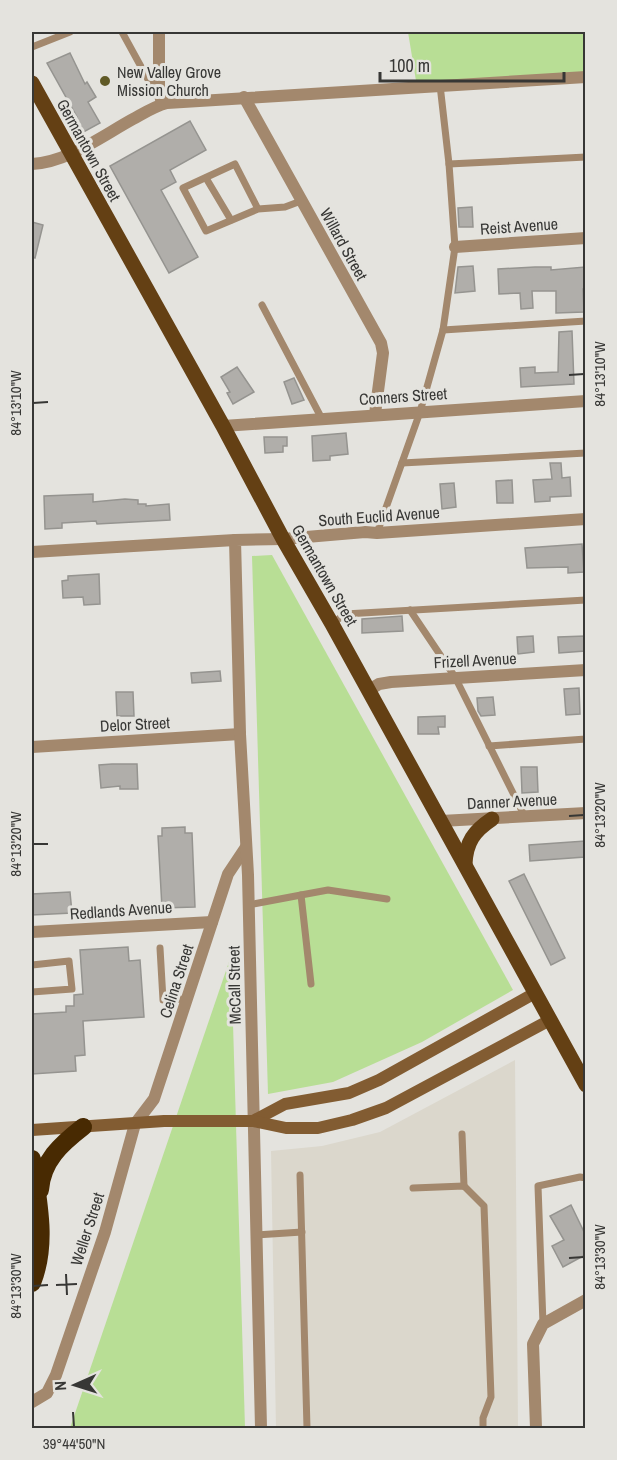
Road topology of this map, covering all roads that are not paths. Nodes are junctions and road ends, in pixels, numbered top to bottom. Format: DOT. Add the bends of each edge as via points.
graph roads {
  1 [pos="70,32"];
  2 [pos="122,32"];
  3 [pos="159,32"];
  4 [pos="32,47"];
  5 [pos="585,77"];
  6 [pos="32,83"];
  7 [pos="440,85"];
  8 [pos="244,97"];
  9 [pos="162,104"];
  10 [pos="70,154"];
  11 [pos="585,157"];
  12 [pos="32,164"];
  13 [pos="449,164"];
  14 [pos="206,178"];
  15 [pos="301,201"];
  16 [pos="258,209"];
  17 [pos="231,220"];
  18 [pos="585,238"];
  19 [pos="455,247"];
  20 [pos="262,305"];
  21 [pos="585,321"];
  22 [pos="443,330"];
  23 [pos="585,401"];
  24 [pos="420,412"];
  25 [pos="375,414"];
  26 [pos="322,419"];
  27 [pos="224,426"];
  28 [pos="585,453"];
  29 [pos="402,463"];
  30 [pos="585,519"];
  31 [pos="378,533"];
  32 [pos="283,539"];
  33 [pos="235,540"];
  34 [pos="32,552"];
  35 [pos="585,600"];
  36 [pos="410,610"];
  37 [pos="332,624"];
  38 [pos="585,670"];
  39 [pos="455,677"];
  40 [pos="369,690"];
  41 [pos="240,734"];
  42 [pos="585,739"];
  43 [pos="489,746"];
  44 [pos="32,747"];
  45 [pos="585,813"];
  46 [pos="525,817"];
  47 [pos="492,819"];
  48 [pos="441,821"];
  49 [pos="246,847"];
  50 [pos="465,864"];
  51 [pos="301,895"];
  52 [pos="387,899"];
  53 [pos="248,905"];
  54 [pos="212,922"];
  55 [pos="32,933"];
  56 [pos="160,948"];
  57 [pos="32,965"];
  58 [pos="311,984"];
  59 [pos="32,992"];
  60 [pos="535,993"];
  61 [pos="187,999"];
  62 [pos="550,1020"];
  63 [pos="585,1086"];
  64 [pos="253,1121"];
  65 [pos="135,1124"];
  66 [pos="83,1127"];
  67 [pos="32,1130"];
  68 [pos="462,1134"];
  69 [pos="32,1159"];
  70 [pos="300,1175"];
  71 [pos="585,1178"];
  72 [pos="464,1186"];
  73 [pos="413,1188"];
  74 [pos="39,1207"];
  75 [pos="302,1232"];
  76 [pos="256,1234"];
  77 [pos="32,1283"];
  78 [pos="585,1300"];
  79 [pos="543,1324"];
  80 [pos="32,1402"];
  81 [pos="261,1428"];
  82 [pos="307,1428"];
  83 [pos="483,1428"];
  84 [pos="536,1428"];
  1 -- 4 [label="lane"];
  2 -- 9 [label="lane"];
  3 -- 9 [label="street"];
  5 -- 7 [label="street"];
  6 -- 10 [label="main road, Germantown Street"];
  7 -- 8 [label="street"];
  7 -- 13 [label="lane"];
  8 -- 9 [label="street"];
  8 -- 15 [label="street, Willard Street"];
  9 -- 10 [label="street"];
  10 -- 12 [label="street"];
  10 -- 27 [label="main road, Germantown Street"];
  11 -- 13 [label="lane"];
  13 -- 19 [label="lane"];
  14 -- 16 [label="lane" via="235,164"];
  14 -- 17 [label="lane"];
  14 -- 17 [label="lane" via="183,188 206,231"];
  15 -- 16 [label="lane"];
  15 -- 25 [label="street, Willard Street" via="381,343"];
  16 -- 17 [label="lane"];
  18 -- 19 [label="street, Reist Avenue"];
  19 -- 22 [label="lane"];
  20 -- 26 [label="lane"];
  21 -- 22 [label="lane"];
  22 -- 24 [label="lane"];
  23 -- 24 [label="street, Conners Street"];
  24 -- 25 [label="street, Conners Street"];
  24 -- 29 [label="lane"];
  25 -- 26 [label="street, Conners Street"];
  26 -- 27 [label="street, Conners Street"];
  27 -- 32 [label="main road, Germantown Street"];
  28 -- 29 [label="lane"];
  29 -- 31 [label="lane"];
  30 -- 31 [label="street, South Euclid Avenue"];
  31 -- 32 [label="street, South Euclid Avenue"];
  32 -- 33 [label="street, South Euclid Avenue"];
  32 -- 37 [label="main road, Germantown Street"];
  33 -- 34 [label="street, South Euclid Avenue"];
  33 -- 41 [label="street, McCall Street"];
  35 -- 36 [label="lane"];
  36 -- 37 [label="lane" via="345,614"];
  36 -- 39 [label="lane"];
  37 -- 40 [label="main road, Germantown Street"];
  38 -- 39 [label="street, Frizell Avenue"];
  39 -- 40 [label="street, Frizell Avenue" via="391,682"];
  39 -- 43 [label="lane"];
  40 -- 48 [label="main road, Germantown Street"];
  41 -- 44 [label="street, Delor Street"];
  41 -- 49 [label="street, McCall Street"];
  42 -- 43 [label="lane"];
  43 -- 46 [label="lane"];
  45 -- 46 [label="street, Danner Avenue"];
  46 -- 47 [label="street, Danner Avenue"];
  47 -- 48 [label="street, Danner Avenue"];
  47 -- 50 [label="main road" via="470,840"];
  48 -- 50 [label="main road, Germantown Street"];
  49 -- 53 [label="street, McCall Street"];
  49 -- 54 [label="street, Celina Street" via="228,874"];
  50 -- 60 [label="main road, Germantown Street"];
  51 -- 52 [label="lane" via="328,890"];
  51 -- 53 [label="lane"];
  51 -- 58 [label="lane"];
  53 -- 64 [label="street, McCall Street"];
  54 -- 55 [label="street, Redlands Avenue"];
  54 -- 61 [label="street, Celina Street"];
  56 -- 61 [label="lane" via="163,1000"];
  57 -- 59 [label="lane" via="69,961 72,989"];
  60 -- 62 [label="main road, Germantown Street"];
  60 -- 64 [label="main road" via="379,1080 349,1093 285,1104"];
  61 -- 65 [label="street, Celina Street" via="154,1099"];
  62 -- 63 [label="main road, Germantown Street"];
  62 -- 64 [label="main road" via="386,1108 352,1120 318,1128 286,1128"];
  64 -- 65 [label="main road"];
  64 -- 76 [label="street, McCall Street"];
  65 -- 66 [label="main road"];
  65 -- 80 [label="street, Weller Street" via="105,1232 56,1375 47,1393"];
  66 -- 67 [label="main road"];
  66 -- 74 [label="highway" via="50,1158 41,1180"];
  68 -- 72 [label="lane"];
  69 -- 74 [label="highway"];
  70 -- 75 [label="lane"];
  71 -- 79 [label="lane" via="538,1186"];
  72 -- 73 [label="lane"];
  72 -- 83 [label="lane" via="484,1206 491,1397"];
  74 -- 77 [label="highway" via="40,1253"];
  75 -- 76 [label="lane"];
  75 -- 82 [label="lane"];
  76 -- 81 [label="street, McCall Street"];
  78 -- 79 [label="street"];
  79 -- 84 [label="street" via="533,1344 532,1358"];
}
